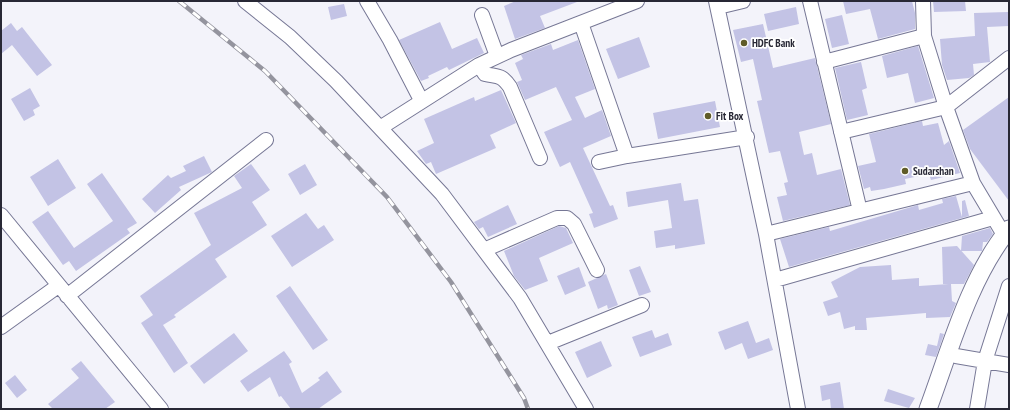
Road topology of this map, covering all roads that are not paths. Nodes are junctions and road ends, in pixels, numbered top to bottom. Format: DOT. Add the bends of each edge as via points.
graph roads {
  1 [pos="245,1"];
  2 [pos="367,1"];
  3 [pos="637,1"];
  4 [pos="743,1"];
  5 [pos="810,1"];
  6 [pos="923,1"];
  7 [pos="717,4"];
  8 [pos="482,15"];
  9 [pos="581,22"];
  10 [pos="924,36"];
  11 [pos="497,56"];
  12 [pos="1009,58"];
  13 [pos="824,62"];
  14 [pos="479,65"];
  15 [pos="421,100"];
  16 [pos="946,107"];
  17 [pos="380,128"];
  18 [pos="841,132"];
  19 [pos="746,137"];
  20 [pos="266,140"];
  21 [pos="627,156"];
  22 [pos="540,158"];
  23 [pos="599,162"];
  24 [pos="973,183"];
  25 [pos="860,211"];
  26 [pos="1,215"];
  27 [pos="993,218"];
  28 [pos="766,234"];
  29 [pos="1007,236"];
  30 [pos="484,250"];
  31 [pos="597,270"];
  32 [pos="775,280"];
  33 [pos="1009,286"];
  34 [pos="63,291"];
  35 [pos="642,305"];
  36 [pos="1,327"];
  37 [pos="548,343"];
  38 [pos="956,356"];
  39 [pos="986,361"];
  40 [pos="1009,365"];
  41 [pos="161,409"];
  42 [pos="586,409"];
  43 [pos="798,409"];
  44 [pos="928,409"];
  45 [pos="937,409"];
  46 [pos="977,409"];
  1 -- 17 [label="street" via="290,37"];
  2 -- 15 [label="street"];
  3 -- 9 [label="street"];
  4 -- 7 [label="street"];
  5 -- 13 [label="street"];
  6 -- 10 [label="street"];
  7 -- 19 [label="street"];
  8 -- 11 [label="street"];
  9 -- 11 [label="street"];
  9 -- 21 [label="street"];
  10 -- 13 [label="street"];
  10 -- 16 [label="street"];
  11 -- 14 [label="street"];
  12 -- 16 [label="street"];
  13 -- 18 [label="street"];
  14 -- 15 [label="street"];
  14 -- 22 [label="street" via="484,74 500,76 510,87"];
  15 -- 17 [label="street"];
  16 -- 18 [label="street"];
  16 -- 24 [label="street"];
  17 -- 30 [label="street" via="442,194"];
  18 -- 25 [label="street"];
  19 -- 21 [label="street"];
  19 -- 28 [label="street"];
  20 -- 34 [label="street"];
  21 -- 23 [label="street"];
  24 -- 25 [label="street"];
  24 -- 27 [label="street"];
  25 -- 28 [label="street"];
  26 -- 34 [label="street"];
  27 -- 29 [label="street"];
  27 -- 32 [label="street"];
  28 -- 32 [label="street"];
  29 -- 38 [label="main road"];
  29 -- 44 [label="main road" via="994,248 972,294"];
  30 -- 31 [label="street" via="557,218 567,218 574,224"];
  30 -- 37 [label="street" via="520,298"];
  32 -- 43 [label="street"];
  33 -- 39 [label="street"];
  34 -- 36 [label="street"];
  34 -- 41 [label="street"];
  35 -- 37 [label="street"];
  37 -- 42 [label="street"];
  38 -- 39 [label="street"];
  38 -- 45 [label="main road"];
  39 -- 40 [label="street"];
  39 -- 46 [label="street"];
}
